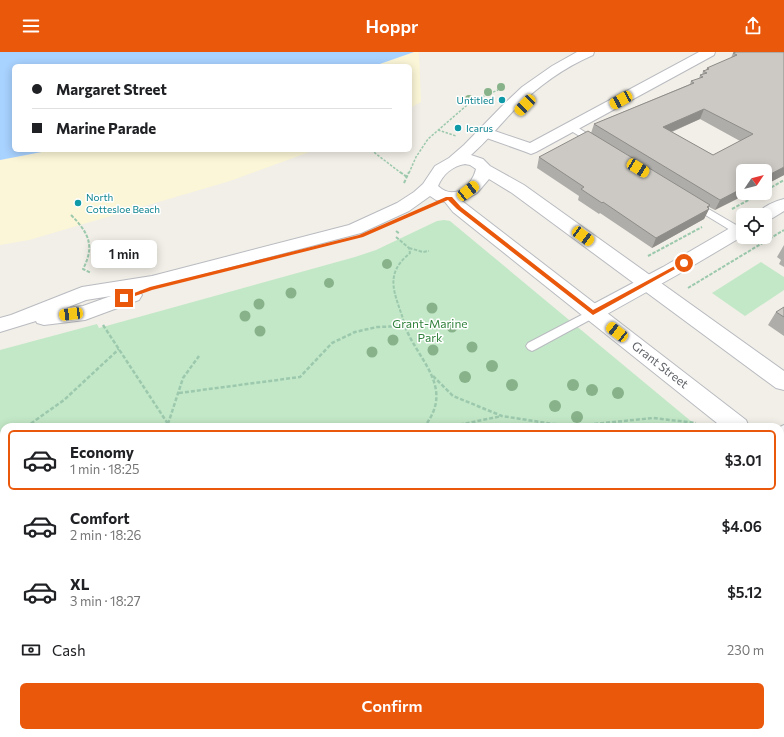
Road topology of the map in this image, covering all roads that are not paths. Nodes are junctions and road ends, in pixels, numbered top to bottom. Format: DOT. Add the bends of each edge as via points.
graph roads {
  1 [pos="588,52"];
  2 [pos="602,52"];
  3 [pos="709,52"];
  4 [pos="571,127"];
  5 [pos="604,148"];
  6 [pos="488,151"];
  7 [pos="455,161"];
  8 [pos="430,186"];
  9 [pos="684,197"];
  10 [pos="449,198"];
  11 [pos="784,204"];
  12 [pos="772,212"];
  13 [pos="736,227"];
  14 [pos="736,233"];
  15 [pos="648,283"];
  16 [pos="593,313"];
  17 [pos="8,323"];
  18 [pos="532,346"];
  19 [pos="784,382"];
  20 [pos="733,423"];
  1 -- 6 [label="street" via="571,59 530,88 509,107"];
  2 -- 6 [label="street" via="535,95"];
  3 -- 4 [label="street"];
  4 -- 5 [label="lane"];
  4 -- 6 [label="street" via="530,149"];
  6 -- 7 [label="street" via="475,161"];
  6 -- 7 [label="street" via="471,149"];
  6 -- 10 [label="street" via="484,175 475,186 461,195"];
  6 -- 15 [label="street" via="518,189"];
  7 -- 8 [label="street" via="432,179"];
  8 -- 10 [label="street, Grant Street" via="439,195"];
  8 -- 17 [label="street" via="403,207 355,229 152,282 82,294"];
  9 -- 13 [label="lane"];
  10 -- 16 [label="street, Grant Street"];
  10 -- 17 [label="street" via="361,236 150,288 85,313"];
  11 -- 12 [label="street"];
  14 -- 15 [label="street"];
  15 -- 16 [label="street"];
  15 -- 19 [label="street"];
  16 -- 18 [label="lane"];
  16 -- 20 [label="street, Grant Street"];
}
